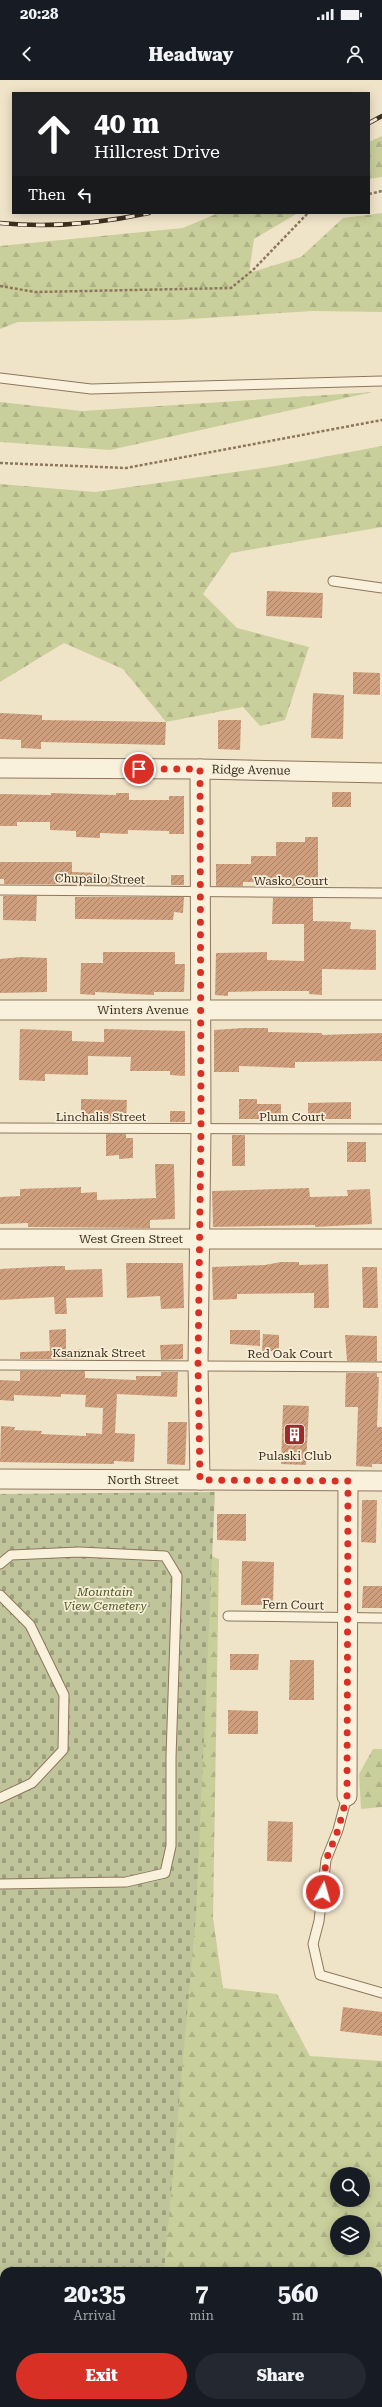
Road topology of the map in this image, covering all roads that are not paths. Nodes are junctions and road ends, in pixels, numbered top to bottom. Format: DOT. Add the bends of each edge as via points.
graph roads {
  1 [pos="0,378"];
  2 [pos="382,381"];
  3 [pos="333,581"];
  4 [pos="382,588"];
  5 [pos="0,768"];
  6 [pos="200,769"];
  7 [pos="382,773"];
  8 [pos="0,890"];
  9 [pos="200,892"];
  10 [pos="382,893"];
  11 [pos="0,1010"];
  12 [pos="200,1010"];
  13 [pos="382,1010"];
  14 [pos="0,1128"];
  15 [pos="201,1129"];
  16 [pos="382,1129"];
  17 [pos="0,1239"];
  18 [pos="200,1239"];
  19 [pos="382,1240"];
  20 [pos="0,1365"];
  21 [pos="198,1365"];
  22 [pos="382,1366"];
  23 [pos="0,1479"];
  24 [pos="200,1480"];
  25 [pos="348,1481"];
  26 [pos="382,1481"];
  27 [pos="0,1564"];
  28 [pos="0,1595"];
  29 [pos="228,1616"];
  30 [pos="346,1617"];
  31 [pos="382,1618"];
  32 [pos="347,1796"];
  33 [pos="0,1798"];
  34 [pos="0,1884"];
  35 [pos="382,1993"];
  1 -- 2 [label="lane" via="91,389"];
  3 -- 4 [label="lane"];
  5 -- 6 [label="street, Ridge Avenue"];
  6 -- 7 [label="street, Ridge Avenue"];
  6 -- 9 [label="street"];
  8 -- 9 [label="lane, Chupailo Street"];
  9 -- 10 [label="lane, Wasko Court"];
  9 -- 12 [label="street"];
  11 -- 12 [label="street, Winters Avenue"];
  12 -- 13 [label="street, Winters Avenue"];
  12 -- 15 [label="street"];
  14 -- 15 [label="lane, Linchalis Street"];
  15 -- 16 [label="lane, Plum Court"];
  15 -- 18 [label="street"];
  17 -- 18 [label="street, West Green Street"];
  18 -- 19 [label="street, West Green Street"];
  18 -- 21 [label="street"];
  20 -- 21 [label="lane, Ksanznak Street"];
  21 -- 22 [label="lane, Red Oak Court"];
  21 -- 24 [label="street"];
  23 -- 24 [label="street, North Street"];
  24 -- 25 [label="street, North Street"];
  25 -- 26 [label="street, North Street"];
  25 -- 30 [label="street"];
  27 -- 34 [label="lane" via="11,1555 79,1552 165,1556 177,1576 171,1846 166,1873 126,1882"];
  28 -- 33 [label="lane" via="30,1625 64,1695 63,1750 32,1783"];
  29 -- 30 [label="lane, Fern Court"];
  30 -- 31 [label="lane, Fern Court"];
  30 -- 32 [label="street"];
  32 -- 35 [label="lane" via="338,1830 326,1860 319,1921 313,1944 320,1975"];
}
